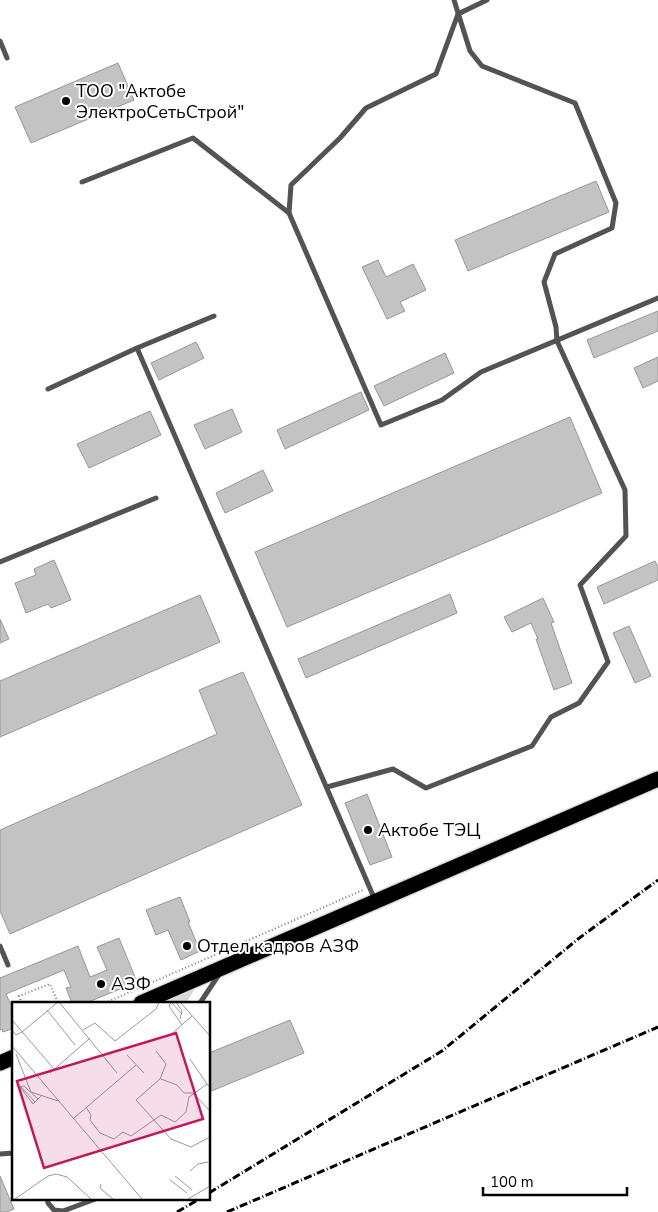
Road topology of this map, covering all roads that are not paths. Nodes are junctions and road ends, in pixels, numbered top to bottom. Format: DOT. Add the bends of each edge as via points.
graph roads {
  1 [pos="454,0"];
  2 [pos="487,0"];
  3 [pos="458,14"];
  4 [pos="0,42"];
  5 [pos="7,58"];
  6 [pos="82,182"];
  7 [pos="289,213"];
  8 [pos="658,298"];
  9 [pos="214,316"];
  10 [pos="557,341"];
  11 [pos="137,348"];
  12 [pos="48,389"];
  13 [pos="156,498"];
  14 [pos="0,562"];
  15 [pos="658,779"];
  16 [pos="327,787"];
  17 [pos="373,894"];
  18 [pos="0,946"];
  19 [pos="8,965"];
  20 [pos="224,968"];
  21 [pos="143,1002"];
  22 [pos="201,1002"];
  23 [pos="12,1058"];
  24 [pos="0,1063"];
  25 [pos="47,1200"];
  26 [pos="93,1200"];
  1 -- 3 [label="lane"];
  2 -- 3 [label="lane"];
  3 -- 7 [label="lane" via="436,74 366,108 340,138 290,185"];
  3 -- 10 [label="lane" via="470,52 482,66 575,103 616,203 612,228 555,254 544,282"];
  4 -- 5 [label="lane"];
  6 -- 7 [label="lane" via="193,138"];
  7 -- 10 [label="lane" via="381,426 442,400 481,372"];
  8 -- 10 [label="lane"];
  9 -- 11 [label="lane"];
  10 -- 16 [label="lane" via="625,490 626,536 580,585 608,662 578,703 551,717 532,746 426,788 393,769"];
  11 -- 12 [label="lane"];
  11 -- 16 [label="lane"];
  13 -- 14 [label="lane"];
  15 -- 17 [label="highway"];
  16 -- 17 [label="lane"];
  17 -- 20 [label="highway"];
  18 -- 19 [label="lane"];
  20 -- 21 [label="highway"];
  20 -- 22 [label="lane"];
  23 -- 24 [label="highway"];
  25 -- 26 [label="lane" via="54,1210 63,1211"];
}
